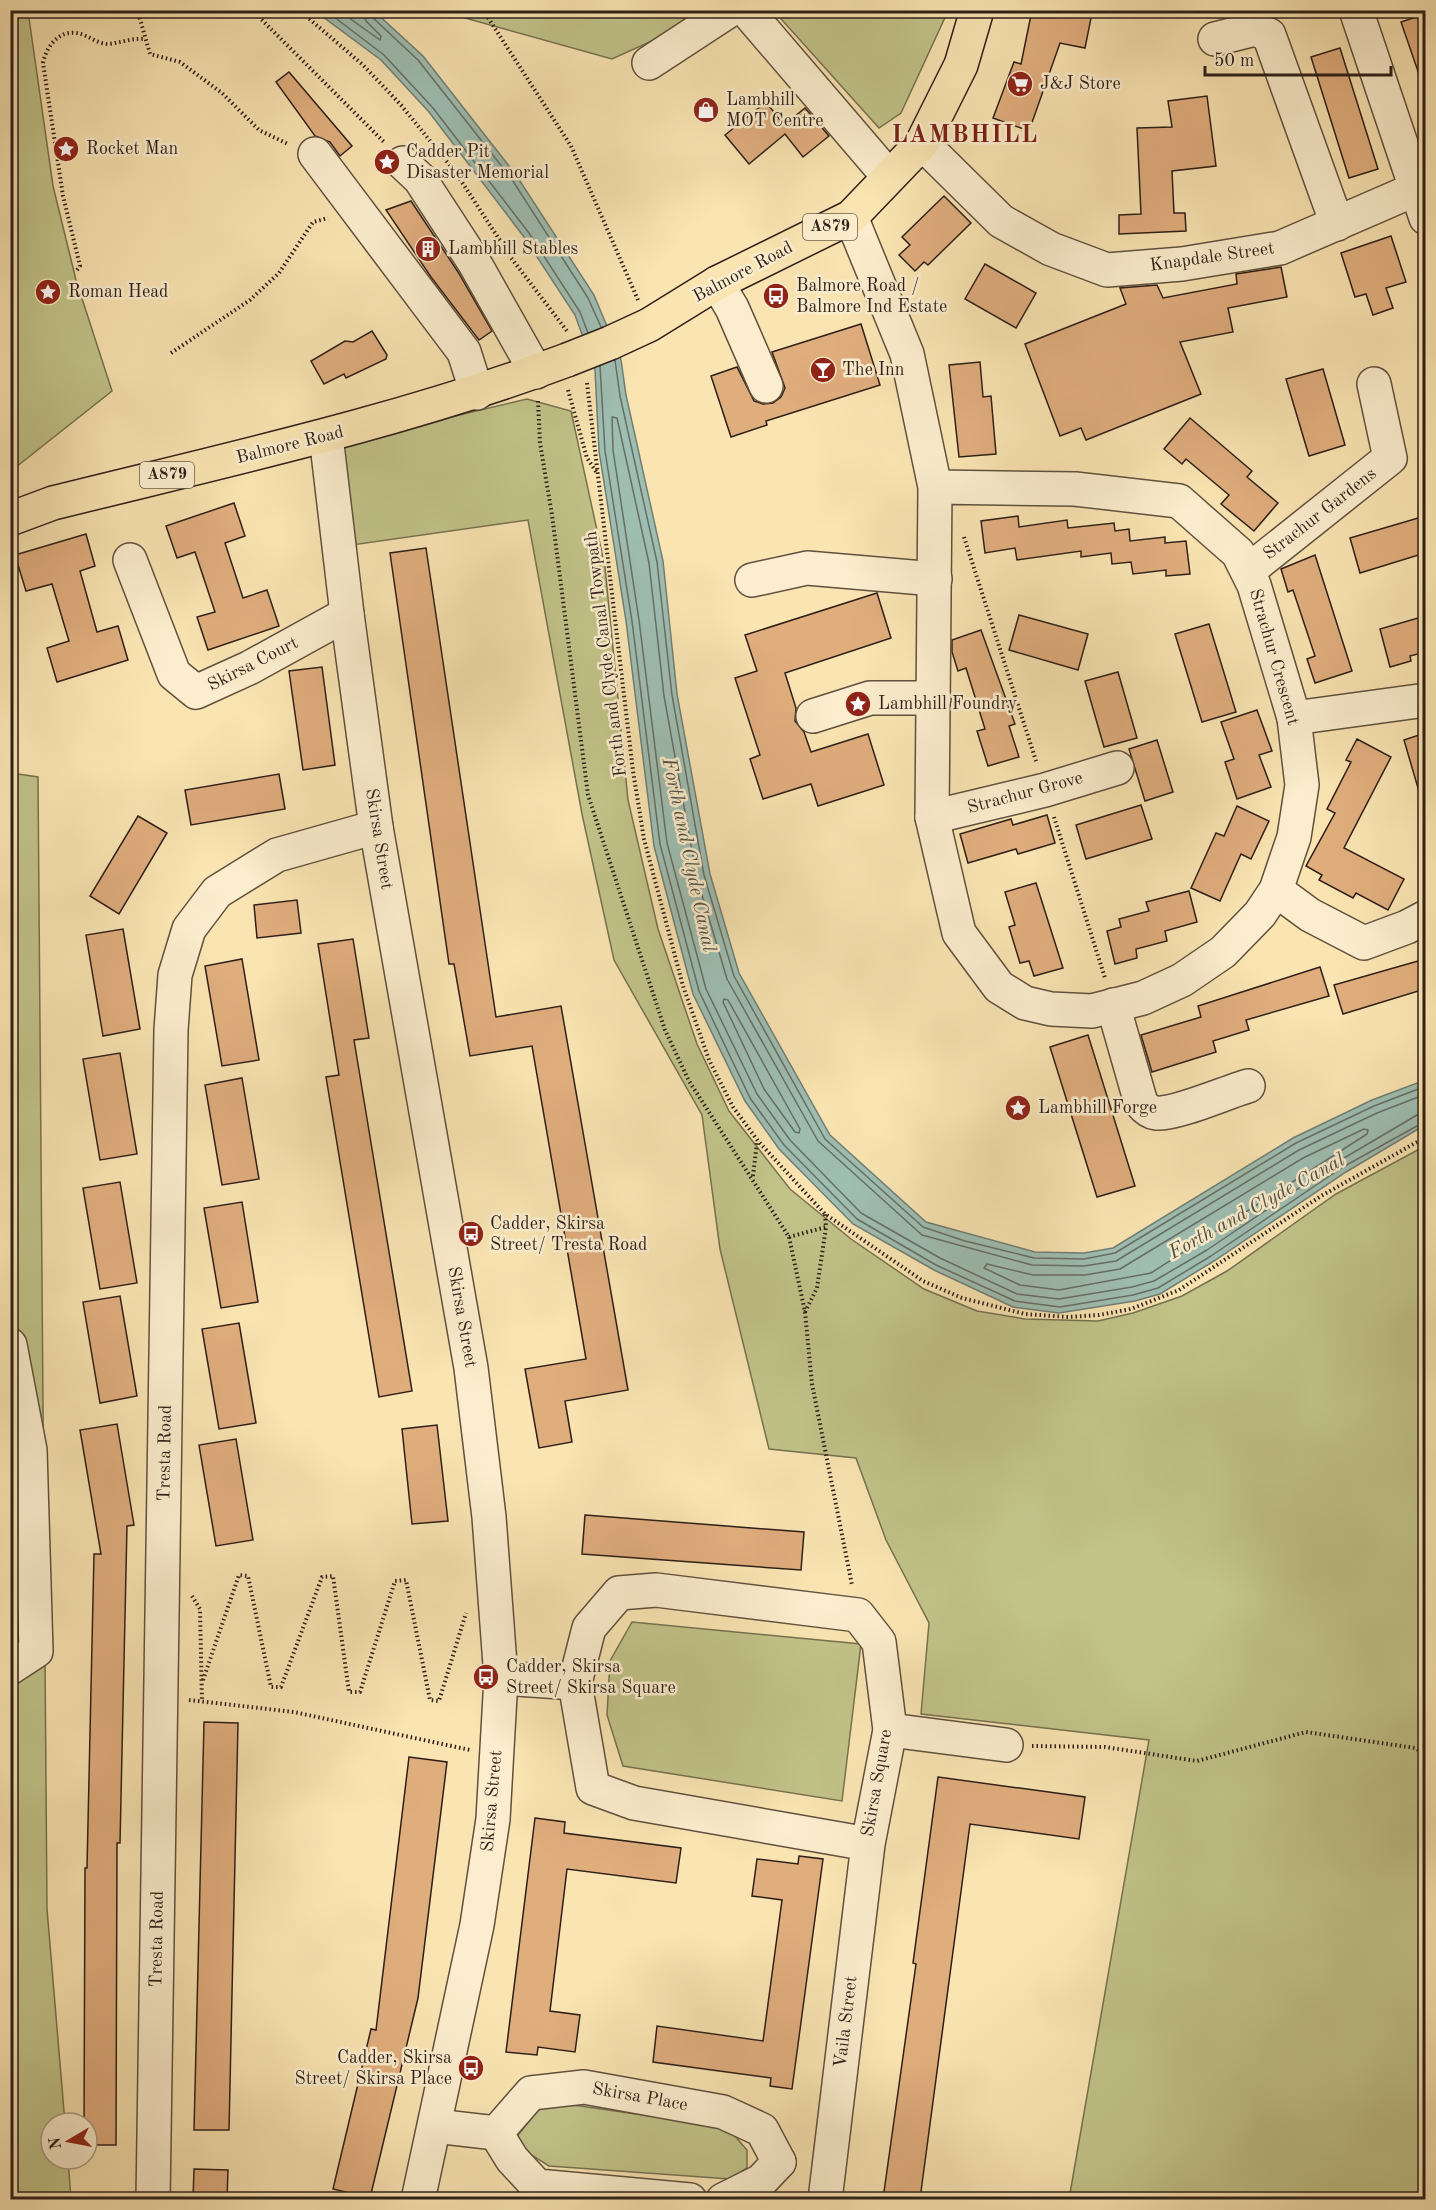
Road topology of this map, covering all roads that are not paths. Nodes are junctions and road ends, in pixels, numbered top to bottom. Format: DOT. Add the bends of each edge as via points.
graph roads {
  1 [pos="730,10"];
  2 [pos="746,10"];
  3 [pos="977,10"];
  4 [pos="1356,10"];
  5 [pos="1215,39"];
  6 [pos="649,63"];
  7 [pos="922,143"];
  8 [pos="315,154"];
  9 [pos="404,163"];
  10 [pos="889,177"];
  11 [pos="1421,204"];
  12 [pos="851,217"];
  13 [pos="1337,224"];
  14 [pos="717,283"];
  15 [pos="564,364"];
  16 [pos="1374,384"];
  17 [pos="766,386"];
  18 [pos="477,393"];
  19 [pos="326,436"];
  20 [pos="935,487"];
  21 [pos="10,519"];
  22 [pos="130,560"];
  23 [pos="1248,571"];
  24 [pos="935,579"];
  25 [pos="752,580"];
  26 [pos="347,614"];
  27 [pos="934,698"];
  28 [pos="1425,700"];
  29 [pos="813,716"];
  30 [pos="1294,718"];
  31 [pos="1118,768"];
  32 [pos="932,817"];
  33 [pos="376,827"];
  34 [pos="1276,890"];
  35 [pos="1425,917"];
  36 [pos="1113,1005"];
  37 [pos="1248,1086"];
  38 [pos="10,1345"];
  39 [pos="20,1452"];
  40 [pos="10,1668"];
  41 [pos="501,1678"];
  42 [pos="575,1683"];
  43 [pos="890,1730"];
  44 [pos="1006,1745"];
  45 [pos="868,1844"];
  46 [pos="435,2126"];
  47 [pos="496,2133"];
  48 [pos="779,2162"];
  49 [pos="828,2167"];
  50 [pos="153,2199"];
  51 [pos="418,2199"];
  52 [pos="690,2199"];
  53 [pos="723,2199"];
  54 [pos="825,2199"];
  1 -- 6 [label="street"];
  2 -- 10 [label="street"];
  3 -- 7 [label="main road, Balmore Road / A879" via="961,65"];
  4 -- 11 [label="street, Knapdale Street"];
  5 -- 13 [label="street" via="1255,29 1269,35"];
  7 -- 10 [label="main road, Balmore Road / A879"];
  7 -- 13 [label="street, Knapdale Street" via="1001,221 1051,249 1107,270 1182,264 1280,248"];
  8 -- 18 [label="street" via="464,352"];
  9 -- 15 [label="street" via="420,179 474,262"];
  10 -- 12 [label="main road, Balmore Road / A879"];
  11 -- 13 [label="street, Knapdale Street"];
  12 -- 14 [label="main road, Balmore Road / A879"];
  12 -- 20 [label="street, Strachur Crescent" via="908,354"];
  14 -- 15 [label="main road, Balmore Road / A879, bridge" via="649,325"];
  14 -- 17 [label="street"];
  15 -- 18 [label="main road, Balmore Road / A879"];
  16 -- 23 [label="street, Strachur Gardens" via="1390,458"];
  18 -- 19 [label="main road, Balmore Road / A879"];
  19 -- 21 [label="main road, Balmore Road / A879" via="53,502"];
  19 -- 26 [label="street, Skirsa Street"];
  20 -- 23 [label="street, Strachur Crescent" via="1075,489 1179,501 1239,553"];
  20 -- 24 [label="street, Strachur Crescent"];
  22 -- 26 [label="street, Skirsa Court" via="174,674 196,692 249,668"];
  23 -- 30 [label="street, Strachur Crescent"];
  24 -- 25 [label="street" via="807,568"];
  24 -- 27 [label="street, Strachur Crescent"];
  26 -- 33 [label="street, Skirsa Street"];
  27 -- 29 [label="street" via="870,698"];
  27 -- 32 [label="street, Strachur Crescent"];
  28 -- 30 [label="street"];
  30 -- 34 [label="street, Strachur Crescent" via="1302,785 1294,837"];
  31 -- 32 [label="street, Strachur Grove"];
  32 -- 36 [label="street, Strachur Crescent" via="959,933 999,987 1025,1003 1051,1009 1092,1011"];
  33 -- 41 [label="street, Skirsa Street" via="471,1368 489,1517"];
  33 -- 50 [label="street, Tresta Road" via="277,855 217,892 189,928 175,975 171,1030"];
  34 -- 35 [label="street" via="1310,915 1364,943"];
  34 -- 36 [label="street, Strachur Crescent" via="1260,914 1223,952 1182,980 1143,998"];
  36 -- 37 [label="street" via="1141,1103 1152,1112 1166,1112"];
  38 -- 39 [label="street"];
  39 -- 40 [label="street" via="36,1651"];
  41 -- 42 [label="street"];
  41 -- 46 [label="street, Skirsa Street" via="493,1819 477,1926"];
  42 -- 43 [label="street, Skirsa Square" via="590,1628 619,1593 656,1590 858,1615 879,1642"];
  42 -- 45 [label="street, Skirsa Square" via="593,1788 634,1803"];
  43 -- 44 [label="street"];
  43 -- 45 [label="street, Skirsa Square"];
  45 -- 49 [label="street, Vaila Street"];
  46 -- 47 [label="street"];
  46 -- 51 [label="street, Skirsa Street"];
  47 -- 48 [label="street, Skirsa Place" via="531,2093 584,2087 723,2112 762,2130"];
  47 -- 52 [label="street" via="512,2159 537,2186"];
  48 -- 49 [label="street"];
  48 -- 53 [label="street" via="760,2181"];
  49 -- 54 [label="street, Vaila Street"];
}
